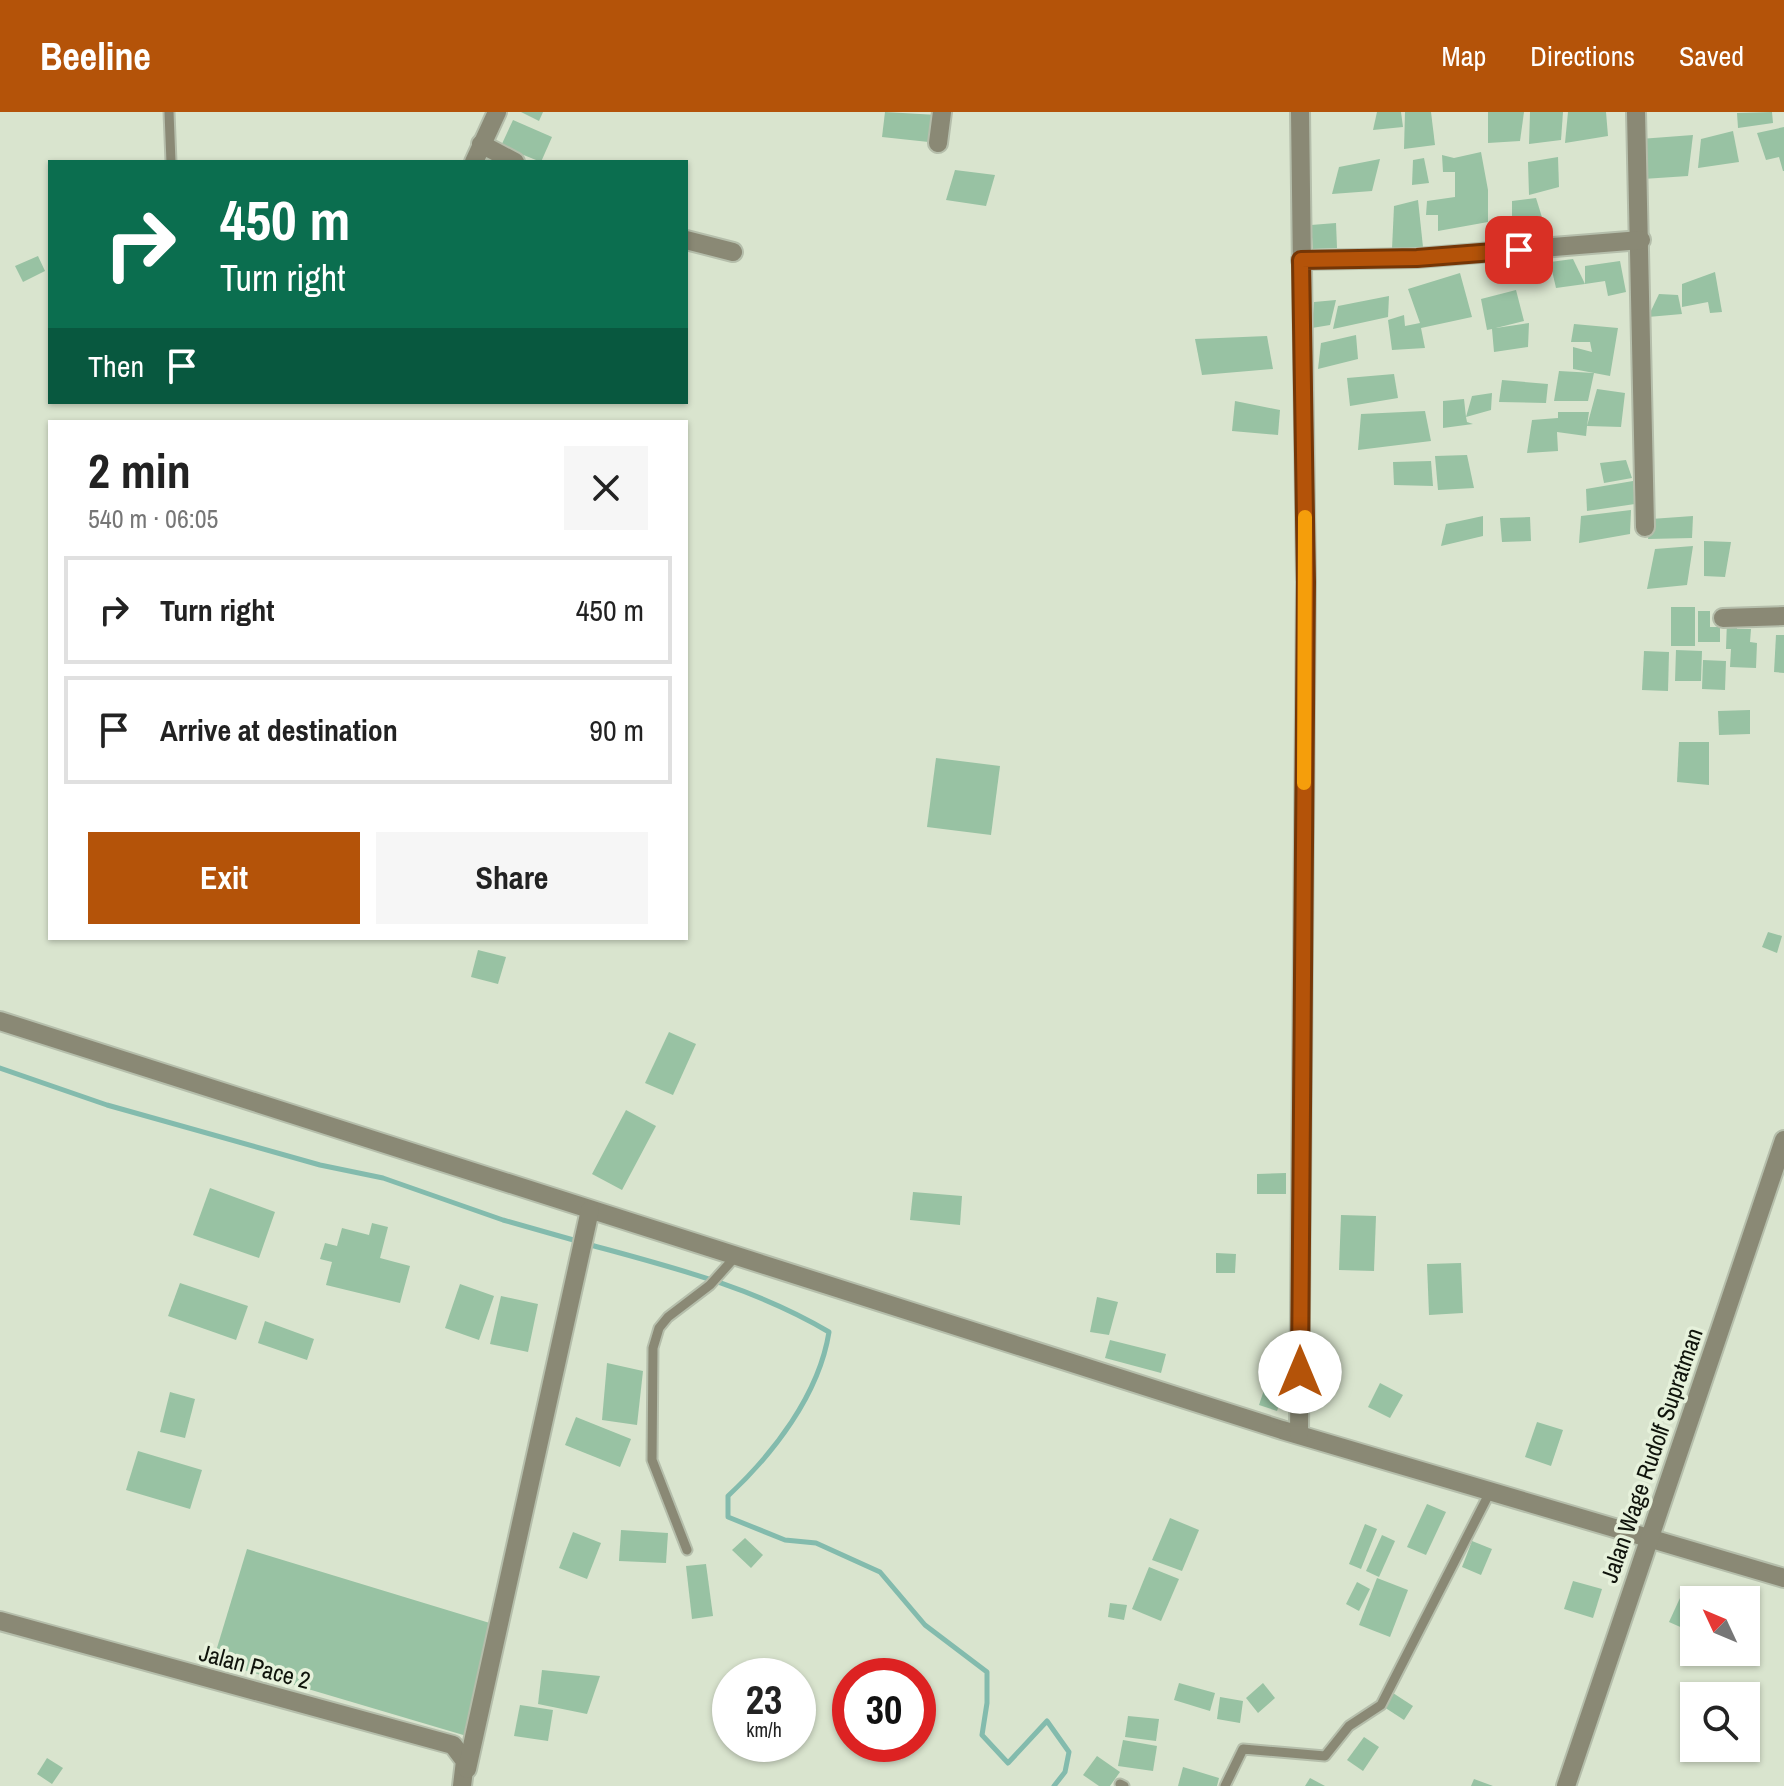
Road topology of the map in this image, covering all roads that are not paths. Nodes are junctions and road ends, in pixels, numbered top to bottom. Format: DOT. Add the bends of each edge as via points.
graph roads {
  1 [pos="169,112"];
  2 [pos="497,112"];
  3 [pos="942,112"];
  4 [pos="1300,112"];
  5 [pos="1636,112"];
  6 [pos="938,143"];
  7 [pos="481,144"];
  8 [pos="171,160"];
  9 [pos="475,160"];
  10 [pos="511,160"];
  11 [pos="1641,240"];
  12 [pos="688,241"];
  13 [pos="733,252"];
  14 [pos="1301,260"];
  15 [pos="1645,527"];
  16 [pos="1784,616"];
  17 [pos="1723,618"];
  18 [pos="0,1021"];
  19 [pos="1784,1140"];
  20 [pos="590,1210"];
  21 [pos="736,1256"];
  22 [pos="1299,1434"];
  23 [pos="1490,1492"];
  24 [pos="1644,1548"];
  25 [pos="687,1550"];
  26 [pos="1784,1578"];
  27 [pos="0,1621"];
  28 [pos="464,1778"];
  29 [pos="1225,1786"];
  30 [pos="1566,1786"];
  1 -- 8 [label="lane"];
  2 -- 7 [label="street"];
  3 -- 6 [label="street"];
  4 -- 14 [label="street"];
  5 -- 11 [label="street"];
  7 -- 9 [label="street"];
  7 -- 10 [label="street"];
  11 -- 14 [label="street" via="1417,258"];
  11 -- 15 [label="street"];
  12 -- 13 [label="street"];
  14 -- 22 [label="street" via="1306,597"];
  16 -- 17 [label="street"];
  18 -- 20 [label="street"];
  19 -- 24 [label="street, Jalan Wage Rudolf Supratman"];
  20 -- 21 [label="street"];
  20 -- 28 [label="street"];
  21 -- 22 [label="street"];
  21 -- 25 [label="lane" via="710,1285 668,1317 653,1348 652,1460"];
  22 -- 23 [label="street"];
  23 -- 24 [label="street"];
  23 -- 29 [label="lane" via="1381,1705 1349,1726 1325,1756 1243,1749"];
  24 -- 26 [label="street"];
  24 -- 30 [label="street, Jalan Wage Rudolf Supratman"];
  27 -- 28 [label="street, Jalan Pace 2" via="453,1745 462,1755"];
}
